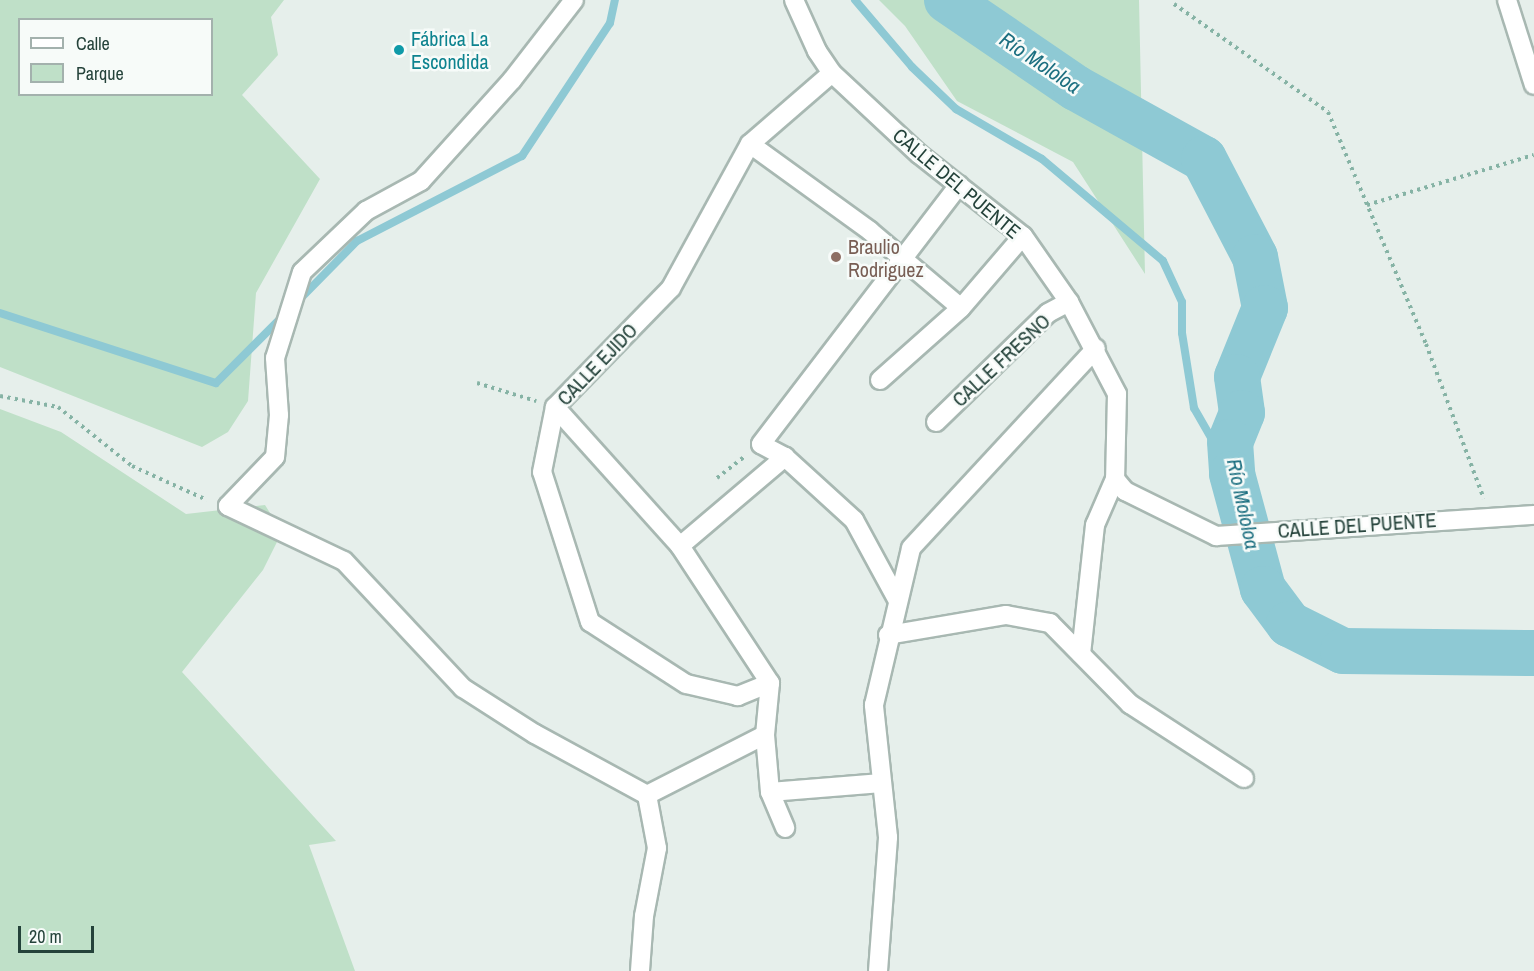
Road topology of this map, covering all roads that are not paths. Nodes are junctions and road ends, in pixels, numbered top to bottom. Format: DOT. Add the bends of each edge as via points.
graph roads {
  1 [pos="574,0"];
  2 [pos="794,0"];
  3 [pos="1507,0"];
  4 [pos="832,74"];
  5 [pos="1534,84"];
  6 [pos="750,144"];
  7 [pos="959,185"];
  8 [pos="1023,236"];
  9 [pos="903,258"];
  10 [pos="1070,302"];
  11 [pos="962,308"];
  12 [pos="1096,348"];
  13 [pos="880,380"];
  14 [pos="555,407"];
  15 [pos="936,422"];
  16 [pos="785,457"];
  17 [pos="1115,478"];
  18 [pos="1534,515"];
  19 [pos="680,546"];
  20 [pos="898,601"];
  21 [pos="888,635"];
  22 [pos="1081,654"];
  23 [pos="770,682"];
  24 [pos="765,735"];
  25 [pos="1244,777"];
  26 [pos="882,783"];
  27 [pos="770,792"];
  28 [pos="647,795"];
  29 [pos="785,828"];
  30 [pos="880,966"];
  31 [pos="640,971"];
  32 [pos="863,971"];
  1 -- 28 [label="street" via="512,80 421,182 366,212 302,272 275,358 279,415 275,457 228,506 344,561 462,688 535,734"];
  2 -- 4 [label="street, CALLE DEL PUENTE"];
  3 -- 5 [label="street"];
  4 -- 6 [label="street, CALLE EJIDO"];
  4 -- 7 [label="street, CALLE DEL PUENTE"];
  6 -- 9 [label="street"];
  6 -- 14 [label="street, CALLE EJIDO" via="671,288"];
  7 -- 8 [label="street, CALLE DEL PUENTE"];
  7 -- 9 [label="street"];
  8 -- 10 [label="street, CALLE DEL PUENTE"];
  8 -- 11 [label="street"];
  9 -- 11 [label="street"];
  9 -- 16 [label="street" via="761,444"];
  10 -- 12 [label="street, CALLE DEL PUENTE"];
  10 -- 15 [label="street, CALLE FRESNO" via="1048,314"];
  11 -- 13 [label="street"];
  12 -- 17 [label="street, CALLE DEL PUENTE" via="1117,394"];
  12 -- 20 [label="street" via="911,548"];
  14 -- 19 [label="street"];
  14 -- 23 [label="street, CALLE EJIDO" via="542,472 590,622 686,684 738,696"];
  16 -- 19 [label="street"];
  16 -- 20 [label="street" via="854,520"];
  17 -- 18 [label="street, CALLE DEL PUENTE" via="1135,496 1216,536"];
  17 -- 22 [label="street" via="1095,525"];
  19 -- 23 [label="street"];
  20 -- 21 [label="street"];
  21 -- 22 [label="street" via="1006,615 1050,623"];
  21 -- 26 [label="street" via="874,705"];
  22 -- 25 [label="street" via="1130,704"];
  23 -- 24 [label="street"];
  24 -- 27 [label="street"];
  24 -- 28 [label="street"];
  26 -- 27 [label="street"];
  26 -- 30 [label="street" via="888,837"];
  27 -- 29 [label="street"];
  28 -- 31 [label="street" via="657,848 644,916"];
  30 -- 32 [label="street"];
}
